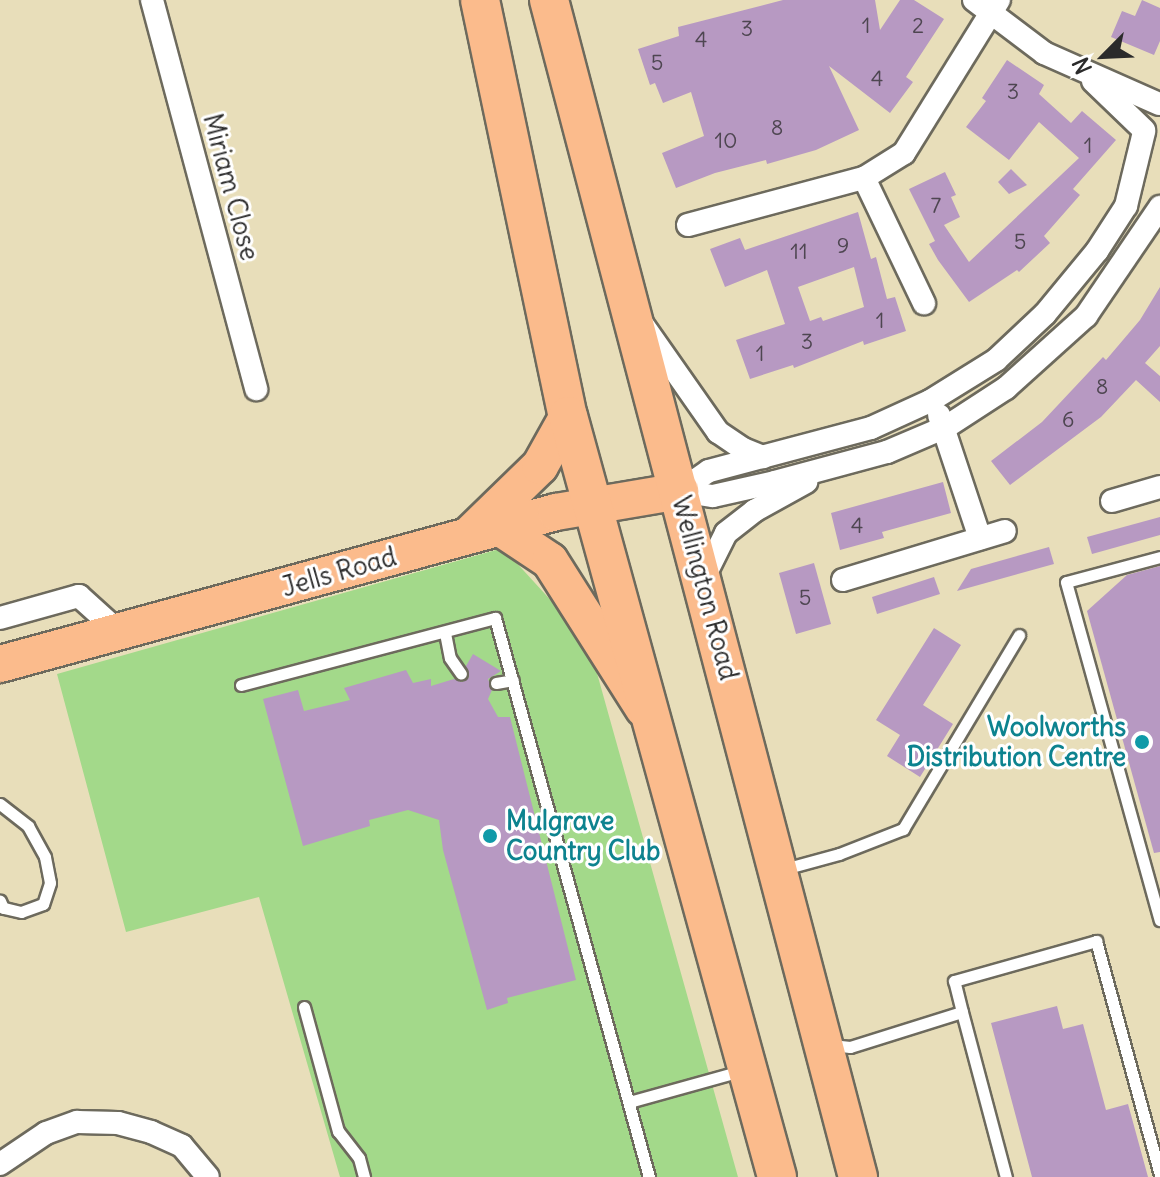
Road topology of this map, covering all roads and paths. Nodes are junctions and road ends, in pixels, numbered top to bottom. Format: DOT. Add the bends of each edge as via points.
graph roads {
  1 [pos="152,0"];
  2 [pos="480,0"];
  3 [pos="549,0"];
  4 [pos="988,5"];
  5 [pos="1084,72"];
  6 [pos="1159,103"];
  7 [pos="1144,131"];
  8 [pos="1160,160"];
  9 [pos="864,178"];
  10 [pos="1160,207"];
  11 [pos="688,225"];
  12 [pos="924,303"];
  13 [pos="629,304"];
  14 [pos="256,389"];
  15 [pos="930,401"];
  16 [pos="568,416"];
  17 [pos="946,427"];
  18 [pos="763,457"];
  19 [pos="828,469"];
  20 [pos="1160,487"];
  21 [pos="680,491"];
  22 [pos="1112,501"];
  23 [pos="593,505"];
  24 [pos="1005,531"];
  25 [pos="484,532"];
  26 [pos="980,538"];
  27 [pos="1160,557"];
  28 [pos="703,579"];
  29 [pos="843,580"];
  30 [pos="0,618"];
  31 [pos="119,632"];
  32 [pos="445,633"];
  33 [pos="1019,635"];
  34 [pos="0,664"];
  35 [pos="461,674"];
  36 [pos="513,680"];
  37 [pos="496,683"];
  38 [pos="241,685"];
  39 [pos="651,720"];
  40 [pos="0,804"];
  41 [pos="778,871"];
  42 [pos="0,901"];
  43 [pos="1160,920"];
  44 [pos="304,1007"];
  45 [pos="962,1012"];
  46 [pos="823,1045"];
  47 [pos="749,1069"];
  48 [pos="629,1102"];
  49 [pos="0,1164"];
  50 [pos="1160,1175"];
  51 [pos="208,1177"];
  52 [pos="364,1177"];
  53 [pos="649,1177"];
  54 [pos="777,1177"];
  55 [pos="858,1177"];
  56 [pos="1006,1177"];
  1 -- 14 [label="street, Miriam Close"];
  2 -- 16 [label="highway"];
  3 -- 13 [label="highway, Wellington Road"];
  4 -- 5 [label="street" via="1044,53"];
  4 -- 9 [label="street" via="904,153"];
  5 -- 6 [label="street"];
  5 -- 7 [label="street"];
  6 -- 7 [label="street" via="1148,115"];
  7 -- 8 [label="street"];
  7 -- 15 [label="street" via="1126,206 1097,251 1045,314 996,360"];
  9 -- 11 [label="street"];
  9 -- 12 [label="street"];
  10 -- 17 [label="street" via="1086,316 1006,388"];
  13 -- 18 [label="street" via="718,432"];
  13 -- 21 [label="highway, Wellington Road"];
  15 -- 17 [label="street"];
  15 -- 18 [label="street" via="871,428"];
  16 -- 23 [label="highway"];
  16 -- 25 [label="main road" via="540,466"];
  17 -- 19 [label="street" via="917,442"];
  17 -- 26 [label="street"];
  18 -- 21 [label="street" via="709,471"];
  19 -- 21 [label="street" via="713,496"];
  19 -- 28 [label="street" via="726,533"];
  20 -- 22 [label="street"];
  21 -- 23 [label="main road, Jells Road"];
  21 -- 28 [label="highway, Wellington Road"];
  23 -- 25 [label="main road, Jells Road"];
  23 -- 39 [label="highway"];
  24 -- 26 [label="street"];
  25 -- 31 [label="main road, Jells Road"];
  25 -- 39 [label="main road" via="550,561"];
  26 -- 29 [label="street"];
  27 -- 43 [label="lane" via="1066,582"];
  28 -- 41 [label="highway, Wellington Road"];
  30 -- 31 [label="street" via="79,596"];
  31 -- 34 [label="main road, Jells Road"];
  32 -- 35 [label="lane" via="450,658"];
  32 -- 36 [label="lane" via="495,618"];
  32 -- 38 [label="lane"];
  33 -- 41 [label="lane" via="903,829"];
  36 -- 37 [label="lane"];
  36 -- 48 [label="lane"];
  39 -- 47 [label="highway"];
  40 -- 42 [label="lane" via="28,826 45,857 50,883 43,904 21,912 3,908"];
  41 -- 46 [label="highway, Wellington Road"];
  44 -- 52 [label="lane" via="338,1131 359,1158"];
  45 -- 46 [label="lane" via="850,1047"];
  45 -- 50 [label="lane" via="954,981 1096,941"];
  45 -- 56 [label="lane"];
  46 -- 55 [label="highway, Wellington Road"];
  47 -- 48 [label="lane"];
  47 -- 54 [label="highway"];
  48 -- 53 [label="lane"];
  49 -- 51 [label="street" via="46,1133 77,1122 118,1123 182,1146"];
}
